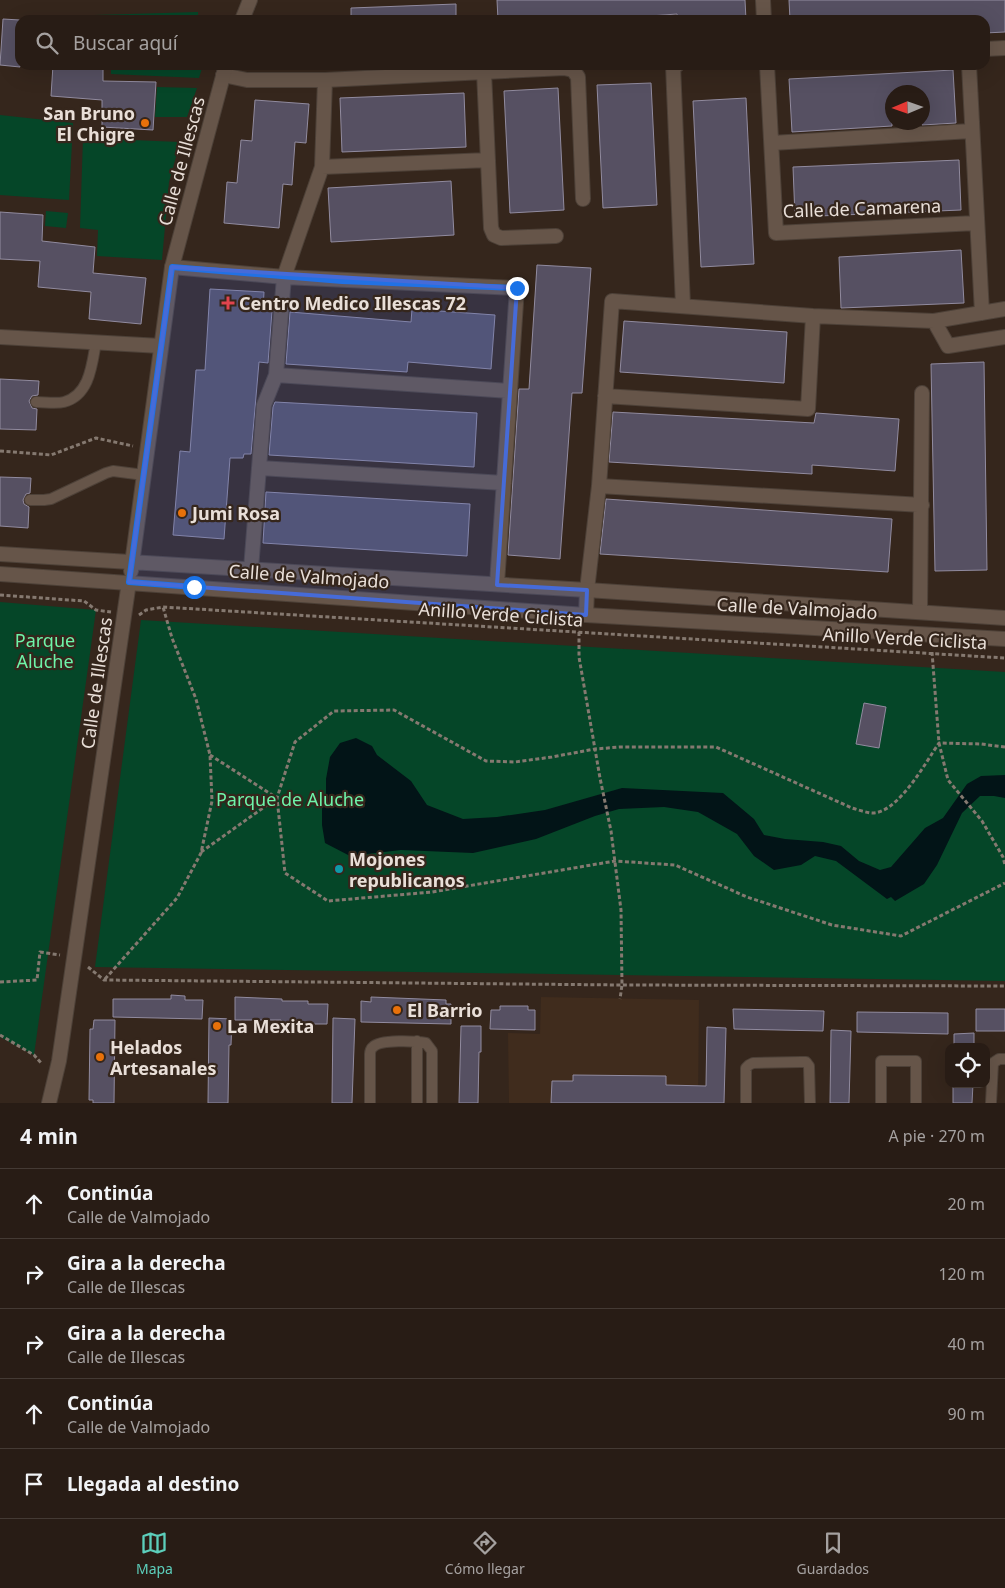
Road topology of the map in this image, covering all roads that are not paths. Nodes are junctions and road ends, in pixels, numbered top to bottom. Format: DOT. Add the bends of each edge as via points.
graph roads {
  1 [pos="250,0"];
  2 [pos="763,0"];
  3 [pos="244,15"];
  4 [pos="764,15"];
  5 [pos="1005,48"];
  6 [pos="990,49"];
  7 [pos="225,70"];
  8 [pos="524,70"];
  9 [pos="574,70"];
  10 [pos="673,70"];
  11 [pos="768,70"];
  12 [pos="969,70"];
  13 [pos="484,72"];
  14 [pos="325,80"];
  15 [pos="971,131"];
  16 [pos="772,143"];
  17 [pos="488,160"];
  18 [pos="322,167"];
  19 [pos="583,199"];
  20 [pos="976,223"];
  21 [pos="556,236"];
  22 [pos="172,267"];
  23 [pos="284,277"];
  24 [pos="683,306"];
  25 [pos="1005,309"];
  26 [pos="982,313"];
  27 [pos="813,316"];
  28 [pos="934,321"];
  29 [pos="1005,336"];
  30 [pos="0,338"];
  31 [pos="96,342"];
  32 [pos="161,346"];
  33 [pos="276,375"];
  34 [pos="510,391"];
  35 [pos="922,394"];
  36 [pos="605,396"];
  37 [pos="36,402"];
  38 [pos="260,468"];
  39 [pos="144,475"];
  40 [pos="504,483"];
  41 [pos="598,486"];
  42 [pos="30,500"];
  43 [pos="922,505"];
  44 [pos="0,554"];
  45 [pos="132,563"];
  46 [pos="251,569"];
  47 [pos="0,574"];
  48 [pos="129,582"];
  49 [pos="497,584"];
  50 [pos="587,590"];
  51 [pos="920,612"];
  52 [pos="583,614"];
  53 [pos="1005,618"];
  54 [pos="1005,639"];
  55 [pos="417,1041"];
  56 [pos="1005,1059"];
  57 [pos="49,1103"];
  58 [pos="370,1103"];
  59 [pos="417,1103"];
  60 [pos="432,1103"];
  61 [pos="746,1103"];
  62 [pos="810,1103"];
  63 [pos="881,1103"];
  64 [pos="916,1103"];
  65 [pos="991,1103"];
  1 -- 3 [label="street"];
  2 -- 4 [label="street"];
  5 -- 6 [label="street"];
  7 -- 14 [label="street" via="246,80"];
  7 -- 22 [label="street, Calle de Illescas"];
  8 -- 13 [label="street"];
  9 -- 19 [label="street" via="578,77"];
  10 -- 24 [label="street"];
  11 -- 16 [label="street, Calle de Camarena"];
  12 -- 15 [label="street"];
  13 -- 14 [label="street"];
  13 -- 17 [label="street"];
  14 -- 18 [label="street"];
  15 -- 16 [label="street"];
  15 -- 20 [label="street"];
  16 -- 20 [label="street, Calle de Camarena" via="776,233"];
  17 -- 18 [label="street"];
  17 -- 21 [label="street" via="494,235 501,238"];
  18 -- 23 [label="street"];
  20 -- 26 [label="street"];
  22 -- 23 [label="street"];
  22 -- 32 [label="street, Calle de Illescas"];
  23 -- 33 [label="street"];
  23 -- 34 [label="street" via="517,288"];
  24 -- 27 [label="street"];
  24 -- 36 [label="street" via="612,301"];
  25 -- 26 [label="street"];
  26 -- 28 [label="street"];
  27 -- 28 [label="street"];
  27 -- 36 [label="street" via="808,409"];
  28 -- 29 [label="street" via="948,346"];
  30 -- 31 [label="street"];
  31 -- 32 [label="street"];
  31 -- 37 [label="lane" via="90,376 82,391 62,402"];
  32 -- 39 [label="street, Calle de Illescas"];
  33 -- 34 [label="street"];
  33 -- 38 [label="street" via="264,404"];
  34 -- 40 [label="street"];
  35 -- 43 [label="street"];
  36 -- 41 [label="street"];
  38 -- 40 [label="street"];
  38 -- 46 [label="street"];
  39 -- 42 [label="lane" via="113,471 51,499"];
  39 -- 45 [label="street, Calle de Illescas"];
  40 -- 49 [label="street"];
  41 -- 43 [label="street"];
  41 -- 50 [label="street"];
  43 -- 51 [label="street"];
  44 -- 45 [label="street, Calle de Valmojado"];
  45 -- 46 [label="street, Calle de Valmojado"];
  45 -- 48 [label="street, Calle de Illescas"];
  46 -- 49 [label="street, Calle de Valmojado"];
  47 -- 48 [label="street, Calle de Valmojado"];
  48 -- 52 [label="street, Calle de Valmojado"];
  48 -- 57 [label="street, Calle de Illescas" via="56,1081"];
  49 -- 50 [label="street, Calle de Valmojado"];
  50 -- 51 [label="street, Calle de Valmojado"];
  50 -- 52 [label="street"];
  51 -- 53 [label="street, Calle de Valmojado"];
  52 -- 54 [label="street, Calle de Valmojado"];
  55 -- 58 [label="lane" via="388,1042 372,1048"];
  55 -- 59 [label="lane"];
  55 -- 60 [label="lane" via="426,1043 432,1051"];
  56 -- 65 [label="lane" via="993,1063"];
  61 -- 62 [label="lane" via="746,1068 749,1064 806,1062 809,1066"];
  63 -- 64 [label="lane" via="881,1061 916,1061"];
}
